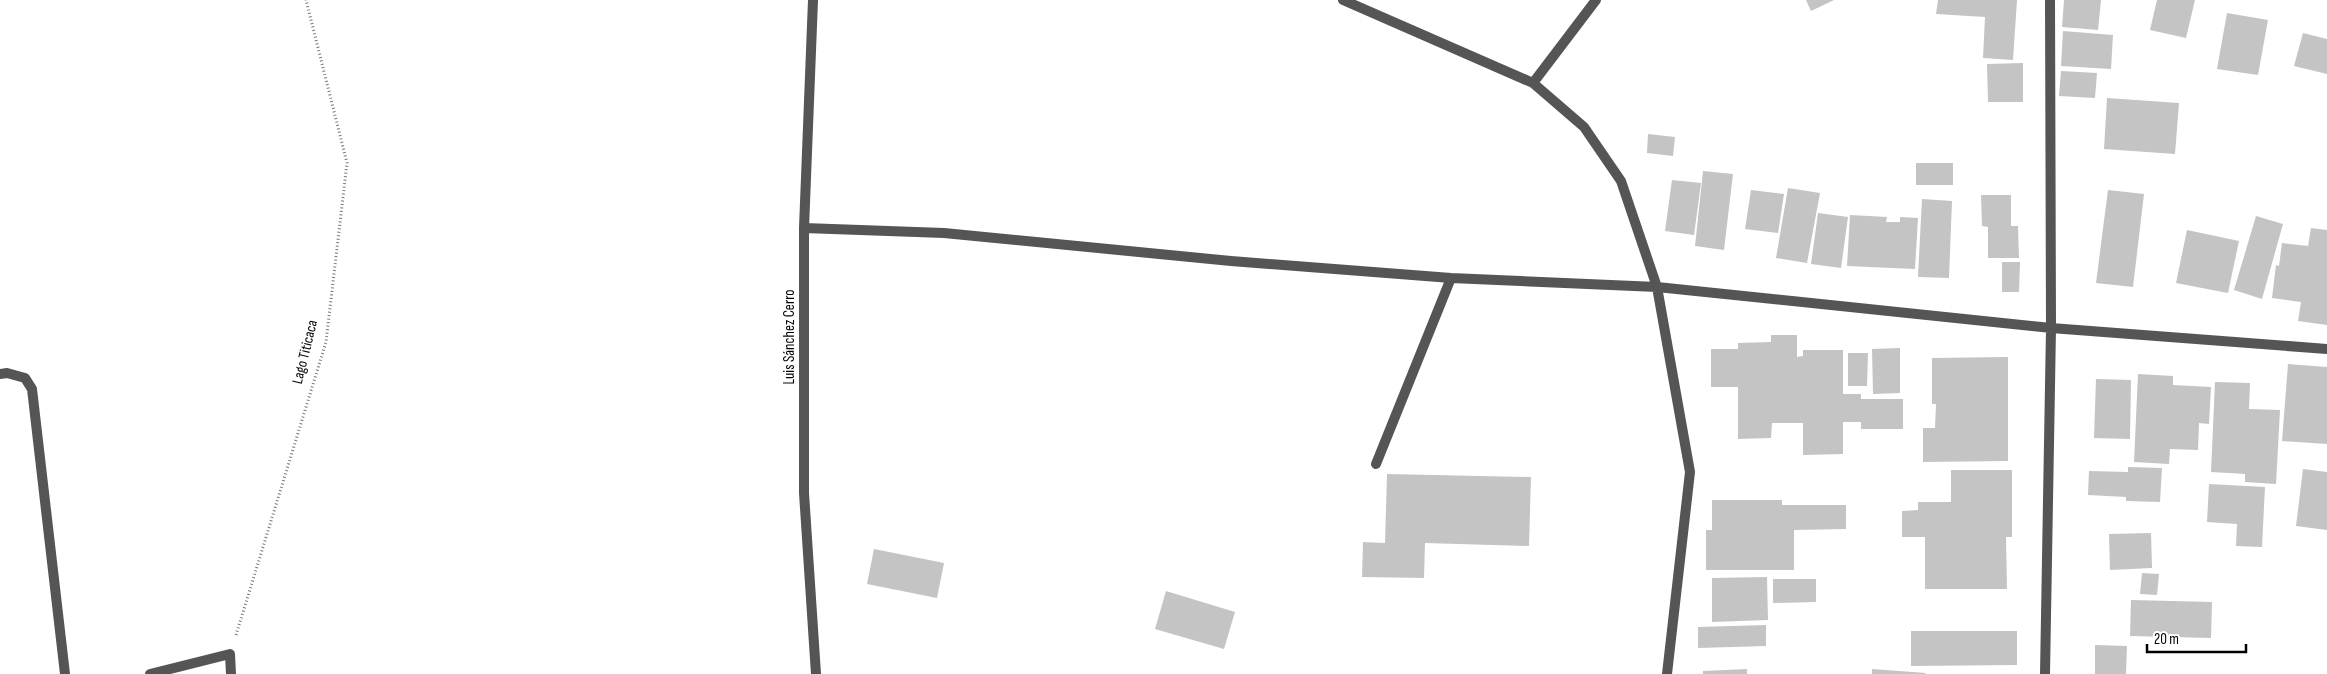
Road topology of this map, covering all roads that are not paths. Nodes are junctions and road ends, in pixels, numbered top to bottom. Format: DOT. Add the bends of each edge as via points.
graph roads {
  1 [pos="813,0"];
  2 [pos="1343,0"];
  3 [pos="1596,0"];
  4 [pos="2050,0"];
  5 [pos="1534,83"];
  6 [pos="804,228"];
  7 [pos="1451,278"];
  8 [pos="1657,287"];
  9 [pos="2051,328"];
  10 [pos="2327,349"];
  11 [pos="0,374"];
  12 [pos="1376,464"];
  13 [pos="65,674"];
  14 [pos="150,674"];
  15 [pos="232,674"];
  16 [pos="816,674"];
  17 [pos="1667,674"];
  18 [pos="2045,674"];
  1 -- 6 [label="street, Luis Sánchez Cerro"];
  2 -- 5 [label="street"];
  3 -- 5 [label="street"];
  4 -- 9 [label="street"];
  5 -- 8 [label="street" via="1584,127 1621,181"];
  6 -- 7 [label="street" via="944,233 1231,261"];
  6 -- 16 [label="street, Luis Sánchez Cerro" via="804,493"];
  7 -- 8 [label="street"];
  7 -- 12 [label="street"];
  8 -- 9 [label="street"];
  8 -- 17 [label="street" via="1690,472"];
  9 -- 10 [label="street"];
  9 -- 18 [label="street"];
  11 -- 13 [label="street" via="25,378 32,389"];
  14 -- 15 [label="street" via="230,654"];
}
